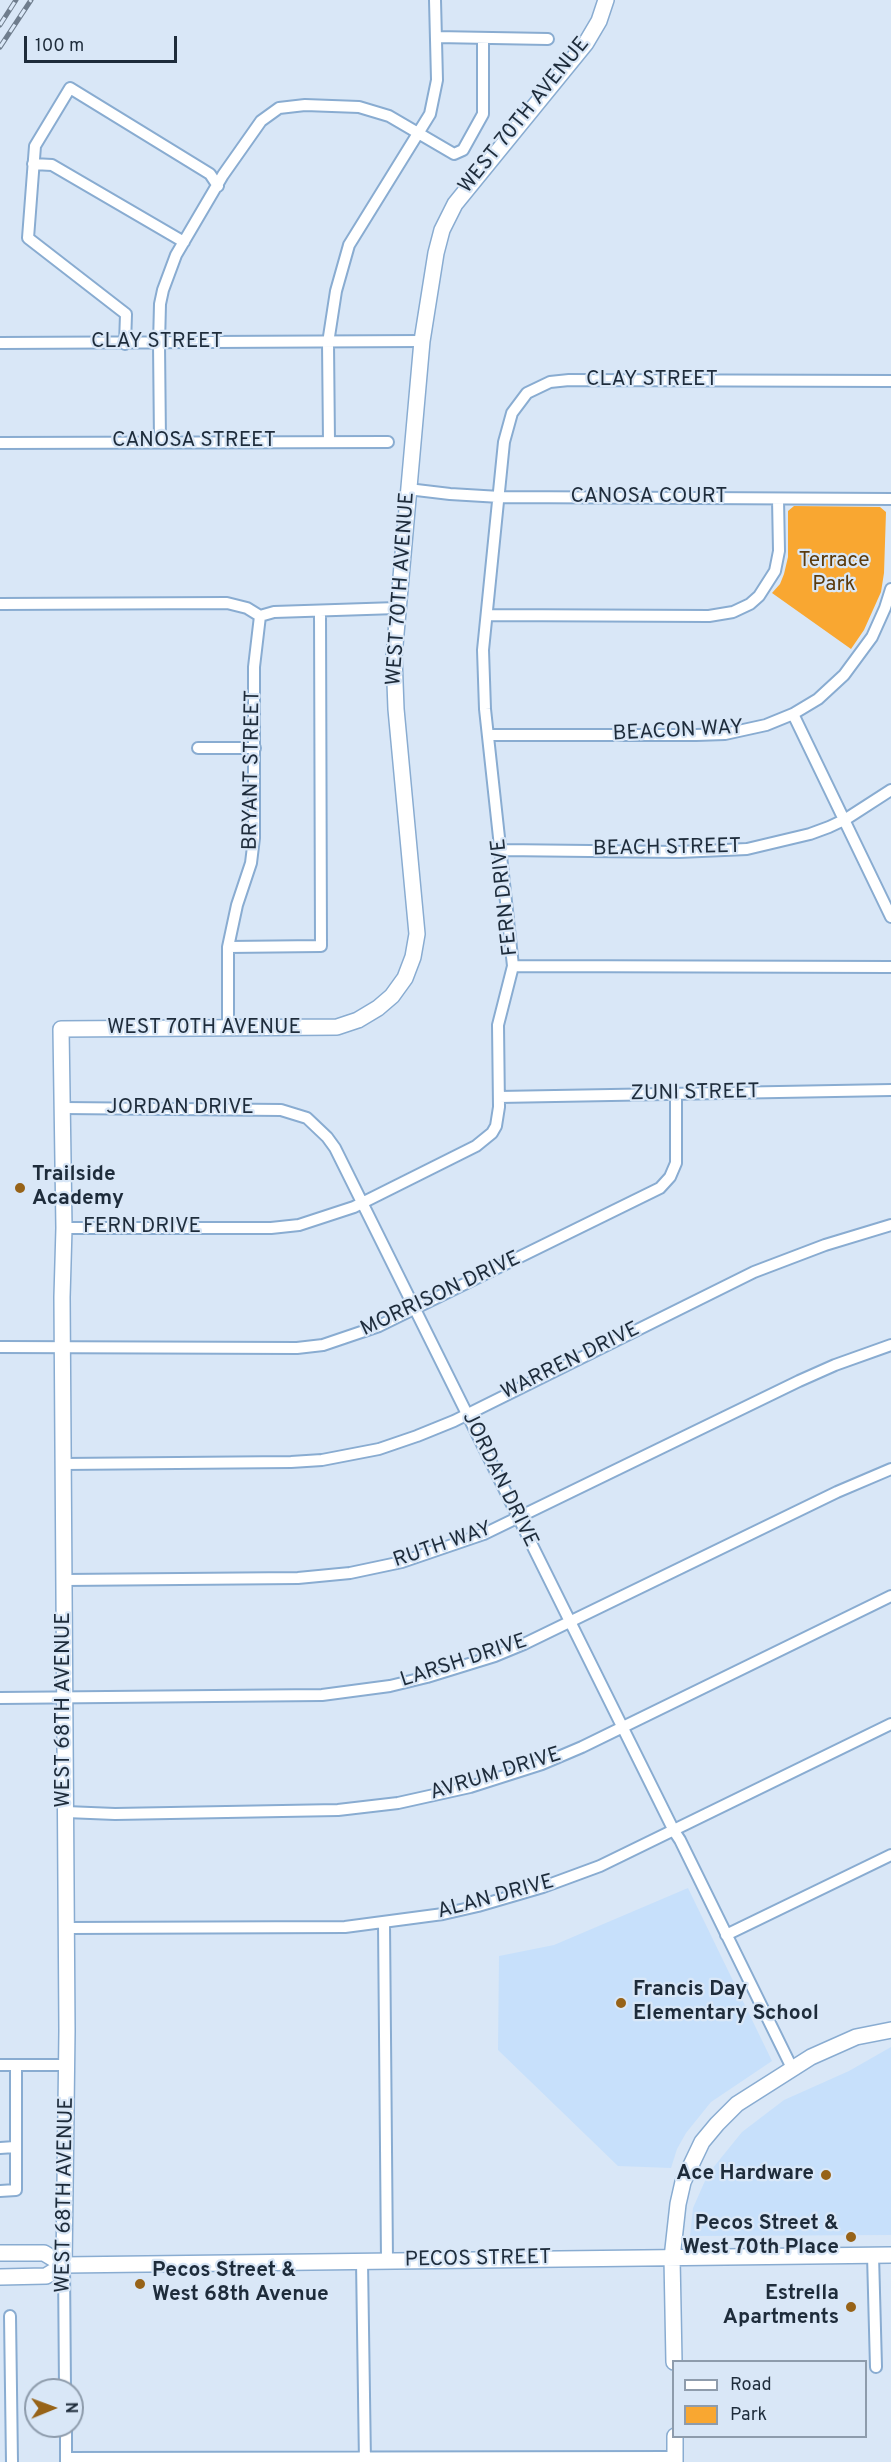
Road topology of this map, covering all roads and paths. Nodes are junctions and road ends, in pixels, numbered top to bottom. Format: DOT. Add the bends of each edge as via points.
graph roads {
  1 [pos="435,0"];
  2 [pos="606,0"];
  3 [pos="436,37"];
  4 [pos="483,38"];
  5 [pos="548,39"];
  6 [pos="418,134"];
  7 [pos="33,164"];
  8 [pos="218,186"];
  9 [pos="184,242"];
  10 [pos="422,341"];
  11 [pos="1,343"];
  12 [pos="328,343"];
  13 [pos="125,344"];
  14 [pos="159,344"];
  15 [pos="891,381"];
  16 [pos="160,441"];
  17 [pos="329,442"];
  18 [pos="388,442"];
  19 [pos="0,443"];
  20 [pos="408,489"];
  21 [pos="500,497"];
  22 [pos="778,499"];
  23 [pos="891,499"];
  24 [pos="891,589"];
  25 [pos="0,604"];
  26 [pos="398,608"];
  27 [pos="888,609"];
  28 [pos="320,610"];
  29 [pos="487,615"];
  30 [pos="260,616"];
  31 [pos="793,714"];
  32 [pos="488,735"];
  33 [pos="198,748"];
  34 [pos="255,748"];
  35 [pos="891,790"];
  36 [pos="846,819"];
  37 [pos="501,850"];
  38 [pos="891,917"];
  39 [pos="228,947"];
  40 [pos="513,966"];
  41 [pos="891,967"];
  42 [pos="61,1029"];
  43 [pos="228,1029"];
  44 [pos="891,1090"];
  45 [pos="676,1094"];
  46 [pos="499,1097"];
  47 [pos="63,1108"];
  48 [pos="362,1203"];
  49 [pos="891,1225"];
  50 [pos="64,1228"];
  51 [pos="415,1309"];
  52 [pos="62,1346"];
  53 [pos="891,1346"];
  54 [pos="0,1347"];
  55 [pos="467,1414"];
  56 [pos="63,1464"];
  57 [pos="891,1469"];
  58 [pos="518,1518"];
  59 [pos="64,1580"];
  60 [pos="891,1596"];
  61 [pos="570,1622"];
  62 [pos="65,1696"];
  63 [pos="0,1698"];
  64 [pos="891,1724"];
  65 [pos="623,1728"];
  66 [pos="66,1812"];
  67 [pos="674,1832"];
  68 [pos="891,1855"];
  69 [pos="384,1923"];
  70 [pos="67,1928"];
  71 [pos="726,1935"];
  72 [pos="891,2030"];
  73 [pos="0,2065"];
  74 [pos="16,2065"];
  75 [pos="67,2065"];
  76 [pos="792,2068"];
  77 [pos="0,2148"];
  78 [pos="15,2148"];
  79 [pos="0,2190"];
  80 [pos="0,2253"];
  81 [pos="873,2255"];
  82 [pos="891,2255"];
  83 [pos="672,2258"];
  84 [pos="362,2261"];
  85 [pos="387,2261"];
  86 [pos="64,2265"];
  87 [pos="0,2277"];
  88 [pos="9,2316"];
  89 [pos="674,2360"];
  90 [pos="876,2367"];
  91 [pos="65,2378"];
  92 [pos="6,2386"];
  93 [pos="66,2438"];
  94 [pos="675,2438"];
  95 [pos="12,2448"];
  96 [pos="0,2449"];
  97 [pos="365,2459"];
  98 [pos="675,2459"];
  99 [pos="66,2460"];
  100 [pos="12,2462"];
  1 -- 3 [label="street"];
  2 -- 10 [label="street, WEST 70TH AVENUE" via="586,43 464,191 448,216 436,253"];
  3 -- 4 [label="street"];
  3 -- 6 [label="street" via="437,81 430,114"];
  4 -- 5 [label="street"];
  4 -- 6 [label="street" via="483,114 463,150 454,154"];
  6 -- 8 [label="street" via="388,116 359,107 279,108 261,121"];
  6 -- 12 [label="street" via="349,245 336,291"];
  7 -- 8 [label="street" via="35,146 70,88 210,174"];
  7 -- 9 [label="street" via="52,165"];
  7 -- 13 [label="street" via="28,238 126,314"];
  8 -- 9 [label="street"];
  9 -- 14 [label="street" via="161,297"];
  10 -- 12 [label="street, CLAY STREET"];
  10 -- 20 [label="street, WEST 70TH AVENUE"];
  11 -- 13 [label="street, CLAY STREET"];
  12 -- 14 [label="street, CLAY STREET"];
  12 -- 17 [label="street"];
  13 -- 14 [label="street, CLAY STREET"];
  14 -- 16 [label="street"];
  15 -- 21 [label="street, CLAY STREET" via="550,382 527,393 512,413 504,442"];
  16 -- 17 [label="street, CANOSA STREET"];
  16 -- 19 [label="street, CANOSA STREET"];
  17 -- 18 [label="street, CANOSA STREET"];
  20 -- 21 [label="street, CANOSA COURT"];
  20 -- 26 [label="street, WEST 70TH AVENUE"];
  21 -- 22 [label="street, CANOSA COURT"];
  21 -- 29 [label="street, FERN DRIVE"];
  22 -- 23 [label="street, CANOSA COURT"];
  22 -- 29 [label="street" via="779,551 775,571 759,596 733,612 709,616"];
  24 -- 27 [label="street, BEACON WAY"];
  25 -- 30 [label="street" via="226,603"];
  26 -- 28 [label="street"];
  26 -- 43 [label="street, WEST 70TH AVENUE" via="394,656 396,708 417,934 410,969 392,996 372,1012 347,1024 318,1029"];
  27 -- 31 [label="street, BEACON WAY" via="844,675 827,692"];
  28 -- 30 [label="street"];
  28 -- 39 [label="street" via="321,946"];
  29 -- 32 [label="street, FERN DRIVE" via="483,670"];
  30 -- 34 [label="street, BRYANT STREET" via="254,667"];
  31 -- 32 [label="street, BEACON WAY" via="725,734"];
  31 -- 36 [label="street"];
  32 -- 37 [label="street, FERN DRIVE"];
  33 -- 34 [label="street"];
  34 -- 39 [label="street, BRYANT STREET" via="256,809 251,862"];
  35 -- 36 [label="street, BEACH STREET"];
  36 -- 37 [label="street, BEACH STREET" via="810,834 736,850"];
  36 -- 38 [label="street"];
  37 -- 40 [label="street, FERN DRIVE"];
  39 -- 43 [label="street, BRYANT STREET"];
  40 -- 41 [label="street"];
  40 -- 46 [label="street, FERN DRIVE" via="498,1025"];
  42 -- 43 [label="street, WEST 70TH AVENUE"];
  42 -- 47 [label="street, WEST 68TH AVENUE"];
  44 -- 45 [label="street, ZUNI STREET"];
  45 -- 46 [label="street, ZUNI STREET"];
  45 -- 51 [label="street, MORRISON DRIVE" via="677,1156 670,1177 660,1188"];
  46 -- 48 [label="street, FERN DRIVE" via="496,1126 486,1139"];
  47 -- 48 [label="street, JORDAN DRIVE" via="290,1112 313,1122 327,1137"];
  47 -- 50 [label="street, WEST 68TH AVENUE"];
  48 -- 50 [label="street, FERN DRIVE" via="321,1220 283,1227"];
  48 -- 51 [label="street, JORDAN DRIVE"];
  49 -- 55 [label="street, WARREN DRIVE" via="754,1272"];
  50 -- 52 [label="street, WEST 68TH AVENUE"];
  51 -- 52 [label="street, MORRISON DRIVE" via="355,1335 312,1346"];
  51 -- 55 [label="street, JORDAN DRIVE"];
  52 -- 54 [label="street, MORRISON DRIVE"];
  52 -- 56 [label="street, WEST 68TH AVENUE"];
  53 -- 58 [label="street, RUTH WAY" via="799,1381"];
  55 -- 56 [label="street, WARREN DRIVE" via="399,1443 322,1460"];
  55 -- 58 [label="street, JORDAN DRIVE"];
  56 -- 59 [label="street, WEST 68TH AVENUE"];
  57 -- 61 [label="street, LARSH DRIVE"];
  58 -- 59 [label="street, RUTH WAY" via="429,1555 350,1573 298,1578"];
  58 -- 61 [label="street, JORDAN DRIVE"];
  59 -- 62 [label="street, WEST 68TH AVENUE"];
  60 -- 65 [label="street, AVRUM DRIVE"];
  61 -- 62 [label="street, LARSH DRIVE" via="463,1667 357,1691 288,1696"];
  61 -- 65 [label="street, JORDAN DRIVE"];
  62 -- 63 [label="street, LARSH DRIVE"];
  62 -- 66 [label="street, WEST 68TH AVENUE"];
  64 -- 67 [label="street, ALAN DRIVE"];
  65 -- 66 [label="street, AVRUM DRIVE" via="522,1770 470,1787 398,1803 293,1812"];
  65 -- 67 [label="street, JORDAN DRIVE"];
  66 -- 70 [label="street, WEST 68TH AVENUE"];
  67 -- 69 [label="street, ALAN DRIVE" via="543,1887 469,1908"];
  67 -- 71 [label="street, JORDAN DRIVE"];
  68 -- 71 [label="street"];
  69 -- 70 [label="street, ALAN DRIVE" via="326,1928"];
  69 -- 85 [label="street"];
  70 -- 75 [label="street, WEST 68TH AVENUE"];
  71 -- 76 [label="street, JORDAN DRIVE"];
  72 -- 76 [label="street" via="835,2045"];
  73 -- 74 [label="street"];
  74 -- 75 [label="street"];
  74 -- 78 [label="street"];
  75 -- 86 [label="street, WEST 68TH AVENUE"];
  76 -- 83 [label="street" via="737,2104 702,2142 681,2190"];
  77 -- 78 [label="street"];
  78 -- 79 [label="street" via="16,2190"];
  80 -- 86 [label="street, PECOS STREET" via="44,2253"];
  81 -- 82 [label="street, PECOS STREET"];
  81 -- 83 [label="street, PECOS STREET"];
  81 -- 90 [label="street"];
  83 -- 85 [label="street, PECOS STREET"];
  83 -- 89 [label="street"];
  84 -- 85 [label="street, PECOS STREET"];
  84 -- 86 [label="street, PECOS STREET"];
  84 -- 97 [label="street"];
  86 -- 87 [label="street, PECOS STREET" via="46,2276"];
  86 -- 91 [label="street, WEST 68TH AVENUE"];
  88 -- 92 [label="street"];
  92 -- 95 [label="street"];
  93 -- 99 [label="street"];
  94 -- 98 [label="street"];
  95 -- 96 [label="street"];
  95 -- 100 [label="street"];
  97 -- 98 [label="street"];
  97 -- 99 [label="street"];
}
